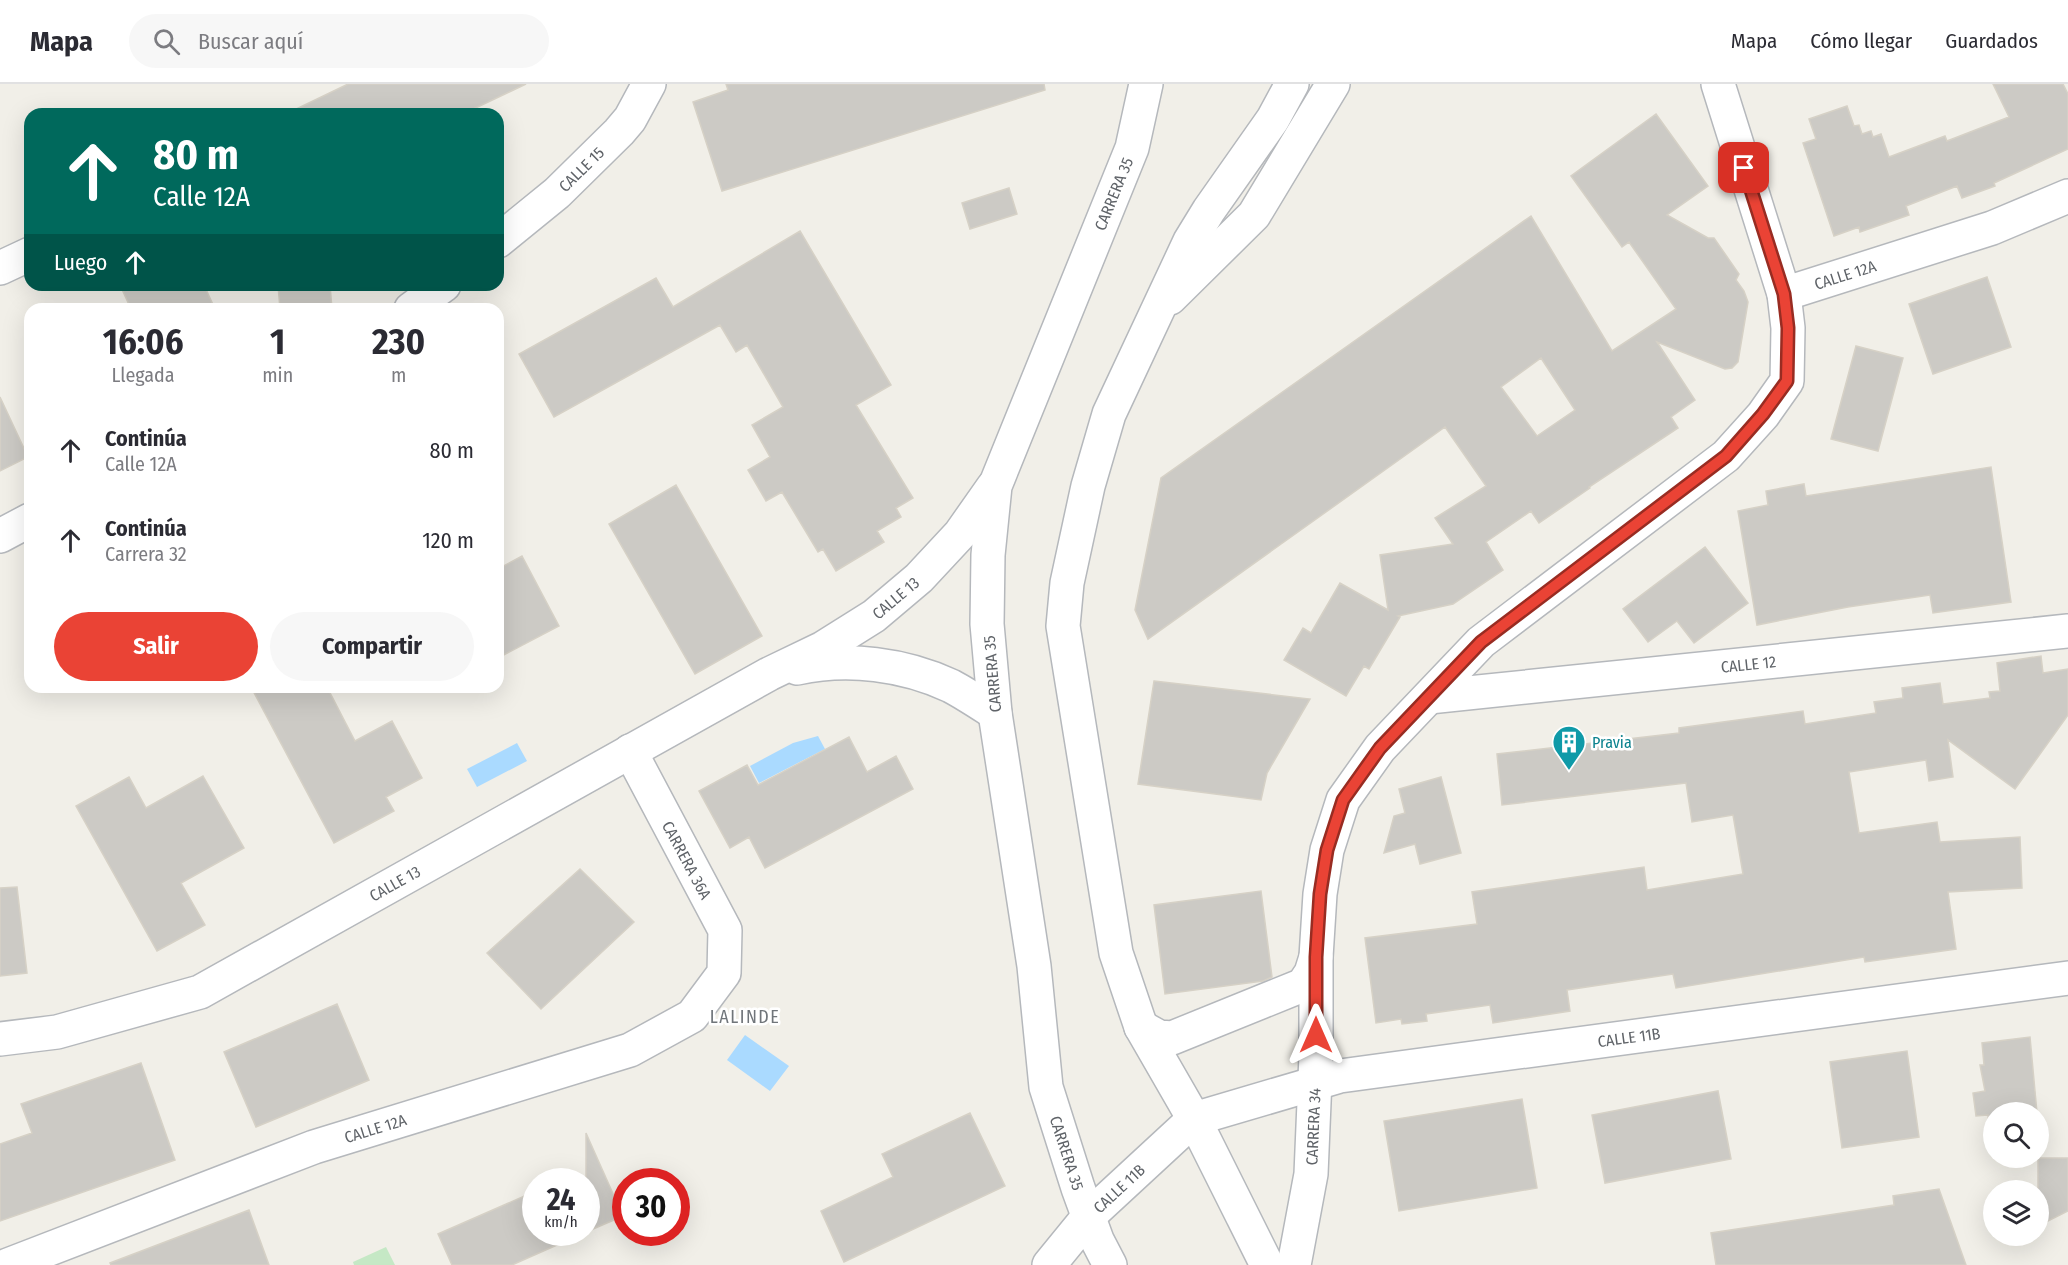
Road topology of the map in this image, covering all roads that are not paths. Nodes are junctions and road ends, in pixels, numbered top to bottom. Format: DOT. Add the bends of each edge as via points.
graph roads {
  1 [pos="649,84"];
  2 [pos="1146,84"];
  3 [pos="1163,84"];
  4 [pos="1292,84"];
  5 [pos="1334,84"];
  6 [pos="1718,84"];
  7 [pos="1131,148"];
  8 [pos="2068,196"];
  9 [pos="504,236"];
  10 [pos="24,257"];
  11 [pos="0,268"];
  12 [pos="436,291"];
  13 [pos="1784,294"];
  14 [pos="419,303"];
  15 [pos="1156,312"];
  16 [pos="994,486"];
  17 [pos="24,523"];
  18 [pos="0,536"];
  19 [pos="2068,631"];
  20 [pos="769,674"];
  21 [pos="1429,697"];
  22 [pos="995,713"];
  23 [pos="630,751"];
  24 [pos="1316,957"];
  25 [pos="724,973"];
  26 [pos="2068,978"];
  27 [pos="1141,1027"];
  28 [pos="0,1039"];
  29 [pos="1316,1083"];
  30 [pos="1194,1119"];
  31 [pos="1089,1216"];
  32 [pos="8,1265"];
  33 [pos="1049,1265"];
  34 [pos="1110,1265"];
  35 [pos="1267,1265"];
  36 [pos="1294,1265"];
  1 -- 9 [label="street, CALLE 15" via="619,132 557,193"];
  2 -- 7 [label="street, CARRERA 35"];
  3 -- 7 [label="street, CARRERA 35"];
  4 -- 15 [label="street" via="1273,119 1190,241"];
  5 -- 15 [label="street" via="1254,215"];
  6 -- 13 [label="street"];
  7 -- 16 [label="street, CARRERA 35"];
  8 -- 13 [label="street, CALLE 12A" via="1992,228"];
  10 -- 11 [label="street"];
  12 -- 14 [label="street"];
  13 -- 21 [label="street" via="1787,381 1726,456 1481,642"];
  15 -- 27 [label="street" via="1109,414 1097,451 1067,583 1063,626 1116,953"];
  16 -- 20 [label="street, CALLE 13" via="960,534 919,578 874,616 823,648"];
  16 -- 22 [label="street, CARRERA 35" via="987,624"];
  17 -- 18 [label="street"];
  19 -- 21 [label="street, CALLE 12"];
  20 -- 22 [label="street, CALLE 13" via="815,664 862,663 908,670 951,686"];
  20 -- 23 [label="street, CALLE 13"];
  21 -- 24 [label="street, CARRERA 34" via="1380,748 1343,800 1327,850"];
  22 -- 31 [label="street, CARRERA 35" via="1033,955 1046,1087"];
  23 -- 25 [label="street, CARRERA 36A" via="725,930"];
  23 -- 28 [label="street, CALLE 13" via="200,992 57,1032"];
  24 -- 27 [label="street" via="1303,985 1183,1034 1172,1038 1159,1036"];
  24 -- 29 [label="street, CARRERA 34"];
  25 -- 32 [label="street, CALLE 12A" via="692,1016 630,1050 314,1147"];
  26 -- 29 [label="street, CALLE 11B" via="1340,1076"];
  27 -- 30 [label="street"];
  29 -- 30 [label="street, CALLE 11B"];
  29 -- 36 [label="street, CARRERA 34" via="1311,1174"];
  30 -- 31 [label="street, CALLE 11B"];
  30 -- 35 [label="street"];
  31 -- 33 [label="street, CALLE 11B"];
  31 -- 34 [label="street, CARRERA 35"];
}
